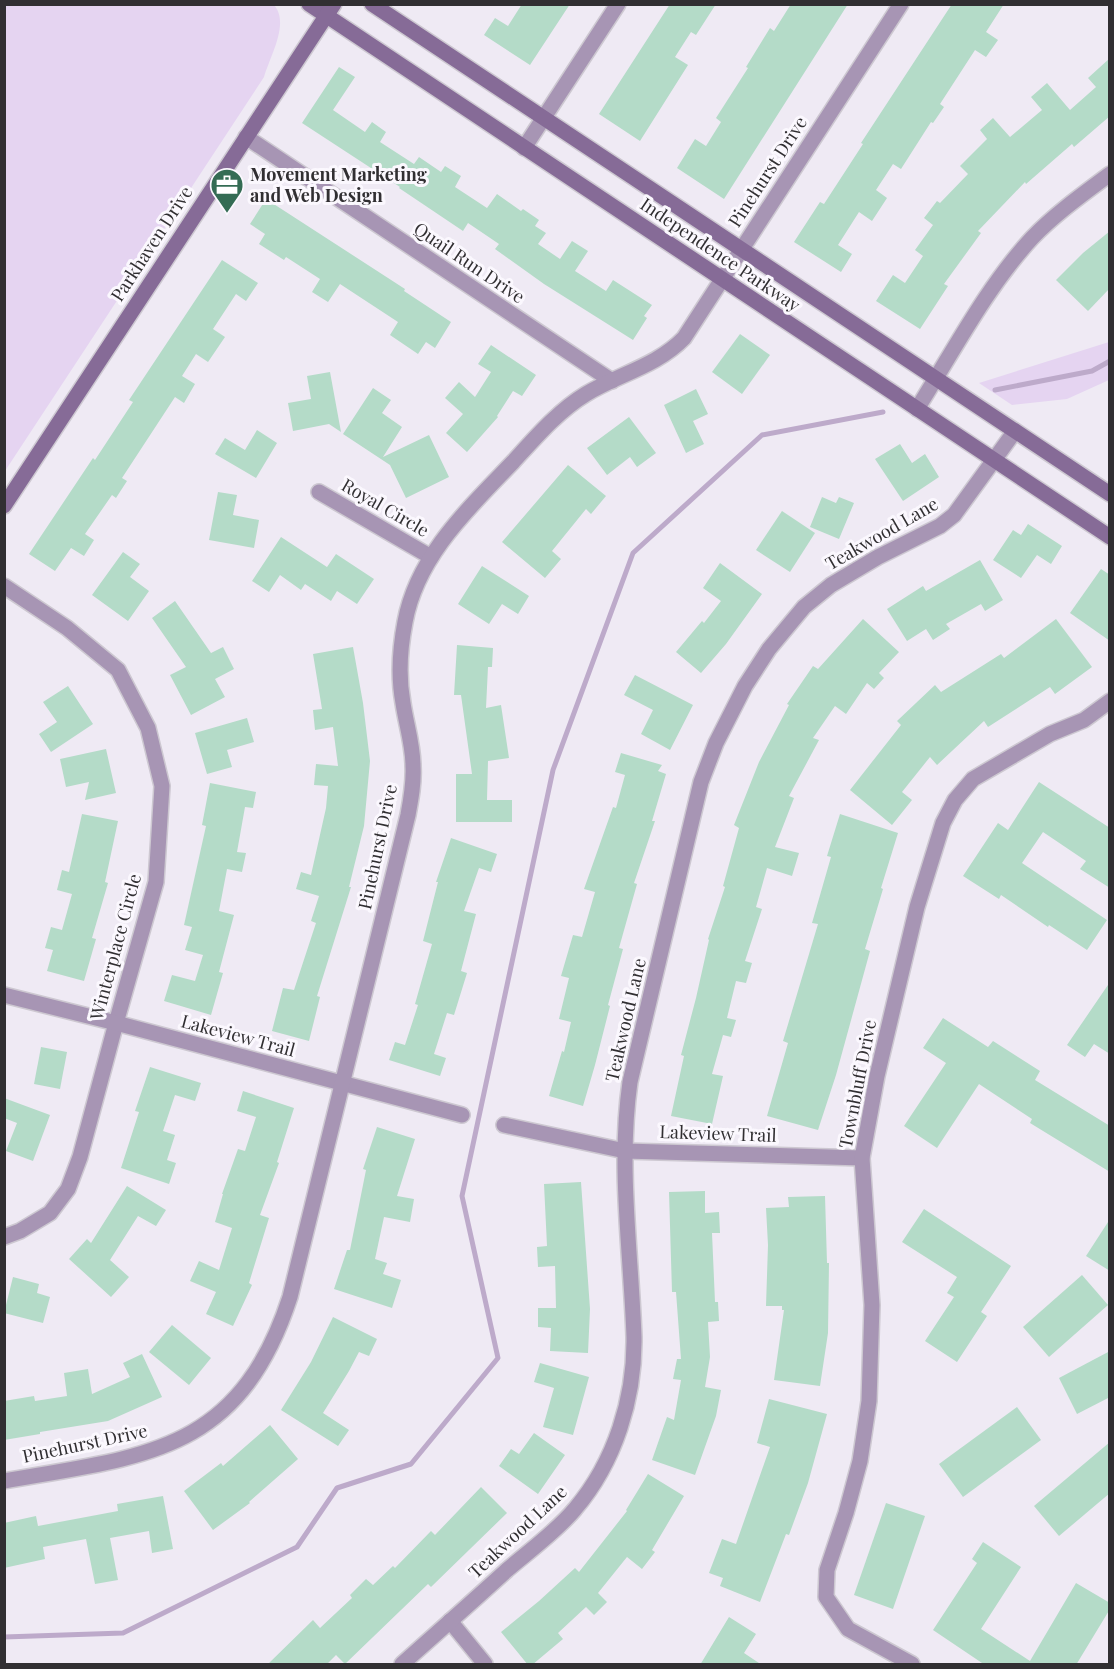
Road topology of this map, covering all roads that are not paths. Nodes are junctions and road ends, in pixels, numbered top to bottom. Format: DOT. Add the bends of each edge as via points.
graph roads {
  1 [pos="309,4"];
  2 [pos="372,4"];
  3 [pos="618,4"];
  4 [pos="901,4"];
  5 [pos="330,10"];
  6 [pos="543,118"];
  7 [pos="246,137"];
  8 [pos="524,148"];
  9 [pos="1110,174"];
  10 [pos="741,249"];
  11 [pos="721,279"];
  12 [pos="936,378"];
  13 [pos="612,381"];
  14 [pos="916,409"];
  15 [pos="1015,431"];
  16 [pos="995,461"];
  17 [pos="319,492"];
  18 [pos="1110,494"];
  19 [pos="4,506"];
  20 [pos="1110,537"];
  21 [pos="430,557"];
  22 [pos="4,586"];
  23 [pos="1110,701"];
  24 [pos="4,995"];
  25 [pos="116,1023"];
  26 [pos="342,1084"];
  27 [pos="462,1115"];
  28 [pos="504,1125"];
  29 [pos="625,1150"];
  30 [pos="862,1158"];
  31 [pos="4,1236"];
  32 [pos="4,1481"];
  33 [pos="450,1621"];
  34 [pos="402,1665"];
  35 [pos="485,1665"];
  36 [pos="912,1665"];
  1 -- 5 [label="main road, Independence Parkway"];
  2 -- 6 [label="main road, Independence Parkway"];
  3 -- 6 [label="street"];
  4 -- 10 [label="street, Pinehurst Drive"];
  5 -- 7 [label="main road, Parkhaven Drive"];
  5 -- 8 [label="main road, Independence Parkway"];
  6 -- 8 [label="street"];
  6 -- 10 [label="main road, Independence Parkway"];
  7 -- 13 [label="street, Quail Run Drive"];
  7 -- 19 [label="main road, Parkhaven Drive"];
  8 -- 11 [label="main road, Independence Parkway"];
  9 -- 12 [label="street" via="1032,238 989,294"];
  10 -- 11 [label="street, Pinehurst Drive"];
  10 -- 12 [label="main road, Independence Parkway"];
  11 -- 13 [label="street, Pinehurst Drive" via="684,338 672,350"];
  11 -- 14 [label="main road, Independence Parkway"];
  12 -- 14 [label="street"];
  12 -- 15 [label="main road, Independence Parkway"];
  13 -- 21 [label="street, Pinehurst Drive" via="585,394 543,429"];
  14 -- 16 [label="main road, Independence Parkway"];
  15 -- 16 [label="street, Teakwood Lane"];
  15 -- 18 [label="main road, Independence Parkway"];
  16 -- 20 [label="main road, Independence Parkway"];
  16 -- 29 [label="street, Teakwood Lane" via="954,515 940,526 878,557 831,585 804,607 745,686 701,782 630,1082"];
  17 -- 21 [label="street, Royal Circle"];
  21 -- 26 [label="street, Pinehurst Drive" via="417,583 401,647 400,677 412,747 408,815"];
  22 -- 25 [label="street, Winterplace Circle" via="67,627 118,670 148,728 162,786 156,882"];
  23 -- 30 [label="street, Townbluff Drive" via="1084,720 1050,734 973,779 955,800 943,823 917,907"];
  24 -- 25 [label="street, Lakeview Trail"];
  25 -- 26 [label="street, Lakeview Trail"];
  25 -- 31 [label="street, Winterplace Circle" via="68,1189 50,1213"];
  26 -- 27 [label="street, Lakeview Trail"];
  26 -- 32 [label="street, Pinehurst Drive" via="290,1298 279,1329 235,1400 193,1433 153,1451"];
  28 -- 29 [label="street, Lakeview Trail"];
  29 -- 30 [label="street, Lakeview Trail"];
  29 -- 33 [label="street, Teakwood Lane" via="634,1349 633,1380 621,1426 600,1474 574,1510"];
  30 -- 36 [label="street, Townbluff Drive" via="872,1305 869,1401 860,1461 827,1570 826,1597 848,1629"];
  33 -- 34 [label="street, Teakwood Lane"];
  33 -- 35 [label="street"];
}
